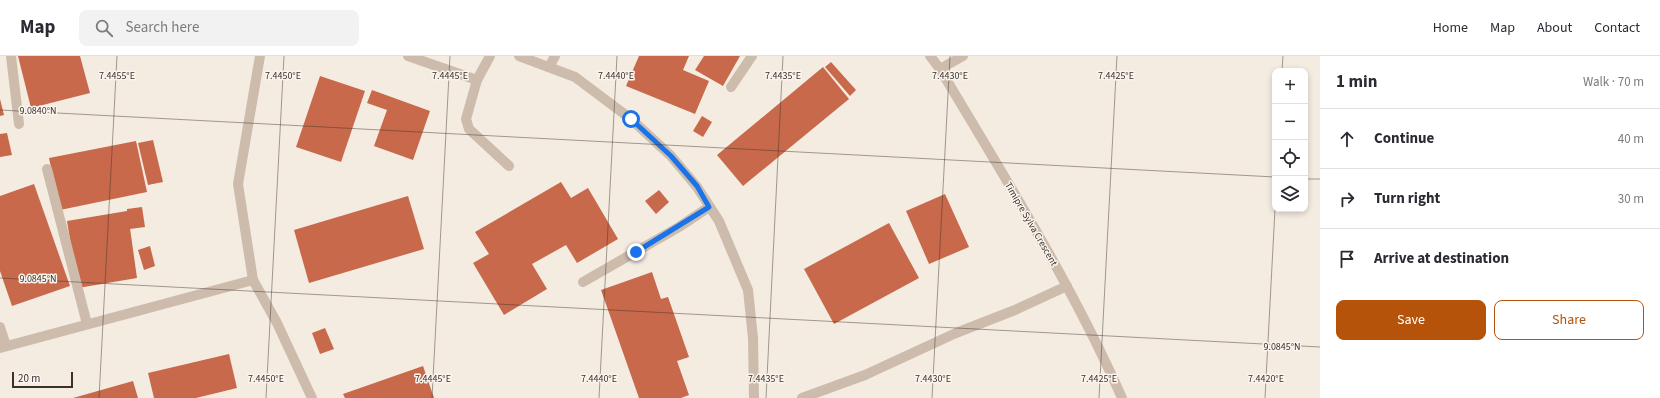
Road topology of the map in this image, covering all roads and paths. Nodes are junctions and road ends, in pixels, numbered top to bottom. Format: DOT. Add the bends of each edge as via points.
graph roads {
  1 [pos="11,56"];
  2 [pos="260,56"];
  3 [pos="408,56"];
  4 [pos="490,56"];
  5 [pos="519,56"];
  6 [pos="555,56"];
  7 [pos="752,56"];
  8 [pos="930,56"];
  9 [pos="963,56"];
  10 [pos="549,67"];
  11 [pos="940,69"];
  12 [pos="477,80"];
  13 [pos="730,87"];
  14 [pos="19,124"];
  15 [pos="509,166"];
  16 [pos="47,169"];
  17 [pos="709,207"];
  18 [pos="253,280"];
  19 [pos="583,282"];
  20 [pos="1067,286"];
  21 [pos="87,324"];
  22 [pos="0,327"];
  23 [pos="3,347"];
  24 [pos="312,398"];
  25 [pos="754,398"];
  26 [pos="802,398"];
  27 [pos="1122,398"];
  1 -- 14 [label="street"];
  2 -- 18 [label="street" via="238,184"];
  3 -- 12 [label="street"];
  4 -- 12 [label="street"];
  5 -- 10 [label="street"];
  6 -- 10 [label="street"];
  7 -- 13 [label="street"];
  8 -- 11 [label="street, Timipre Sylva Crescent"];
  9 -- 11 [label="street"];
  10 -- 17 [label="street" via="575,77 631,119 671,156 697,186"];
  11 -- 20 [label="street, Timipre Sylva Crescent"];
  12 -- 15 [label="street" via="466,119 469,129"];
  16 -- 21 [label="street"];
  17 -- 19 [label="street"];
  17 -- 25 [label="street" via="718,221 748,290 753,338"];
  18 -- 21 [label="street"];
  18 -- 24 [label="street" via="277,323"];
  20 -- 26 [label="street" via="865,375"];
  20 -- 27 [label="street, Timipre Sylva Crescent"];
  21 -- 23 [label="street"];
  22 -- 23 [label="street"];
}
